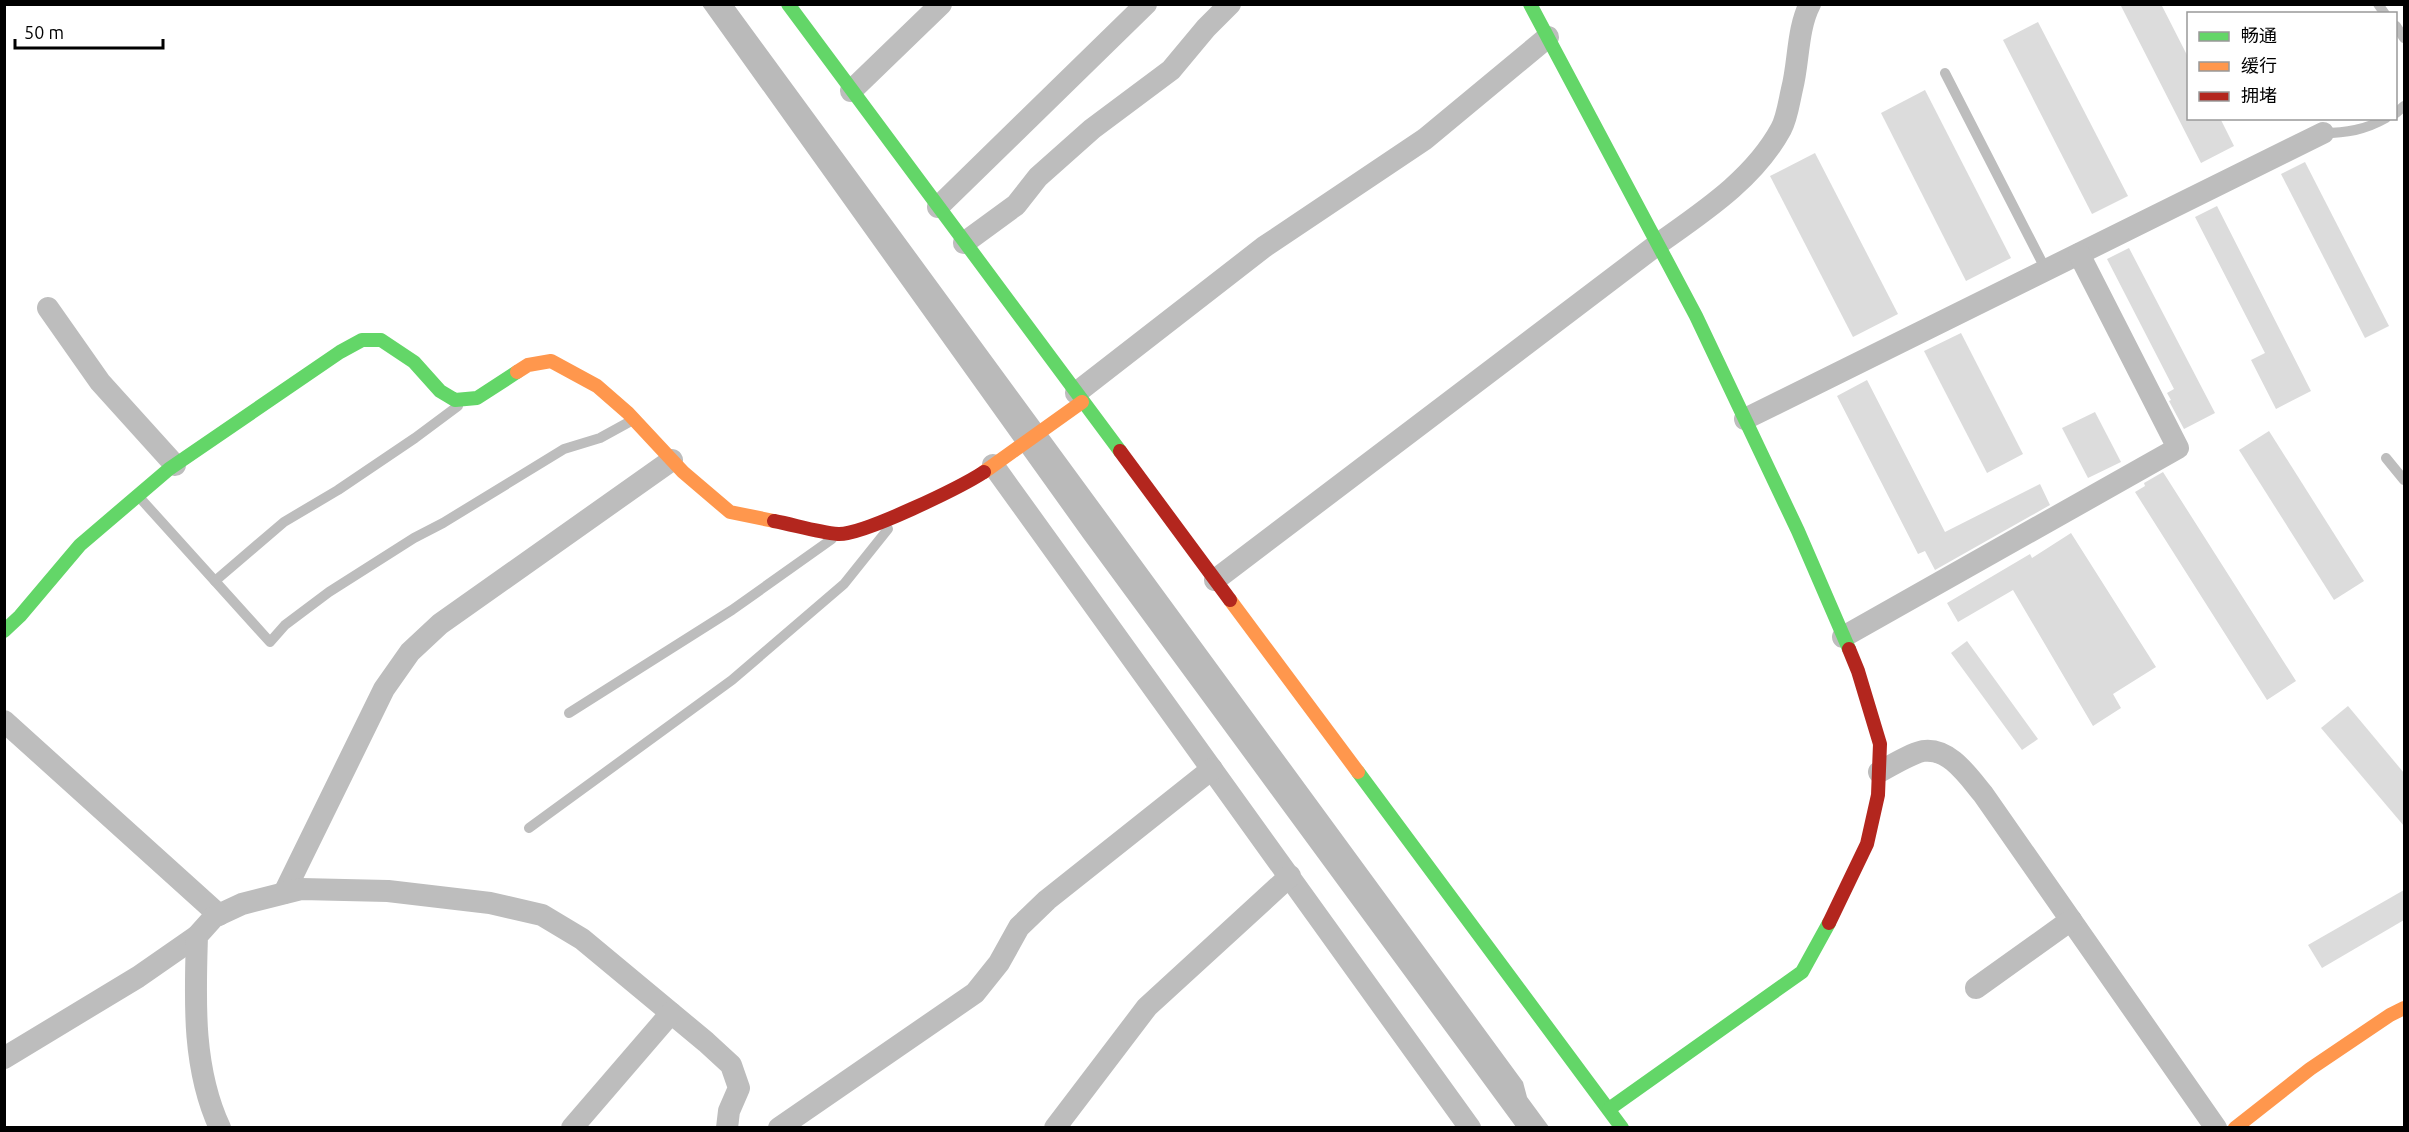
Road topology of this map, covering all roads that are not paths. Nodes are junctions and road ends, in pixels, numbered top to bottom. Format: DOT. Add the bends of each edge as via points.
graph roads {
  1 [pos="788,4"];
  2 [pos="941,4"];
  3 [pos="1146,4"];
  4 [pos="1230,4"];
  5 [pos="1530,4"];
  6 [pos="1810,4"];
  7 [pos="1548,37"];
  8 [pos="1945,72"];
  9 [pos="851,91"];
  10 [pos="2383,120"];
  11 [pos="2323,134"];
  12 [pos="938,207"];
  13 [pos="964,243"];
  14 [pos="1658,244"];
  15 [pos="2079,254"];
  16 [pos="2046,270"];
  17 [pos="48,308"];
  18 [pos="1079,397"];
  19 [pos="467,399"];
  20 [pos="634,419"];
  21 [pos="1745,419"];
  22 [pos="2386,458"];
  23 [pos="672,460"];
  24 [pos="175,465"];
  25 [pos="993,465"];
  26 [pos="2404,480"];
  27 [pos="138,496"];
  28 [pos="901,512"];
  29 [pos="840,534"];
  30 [pos="1215,580"];
  31 [pos="215,581"];
  32 [pos="4,631"];
  33 [pos="1843,637"];
  34 [pos="569,713"];
  35 [pos="4,721"];
  36 [pos="1212,769"];
  37 [pos="1879,772"];
  38 [pos="529,828"];
  39 [pos="1290,876"];
  40 [pos="284,893"];
  41 [pos="219,915"];
  42 [pos="2071,920"];
  43 [pos="197,936"];
  44 [pos="1976,988"];
  45 [pos="2404,1008"];
  46 [pos="671,1013"];
  47 [pos="4,1058"];
  48 [pos="1609,1109"];
  49 [pos="220,1128"];
  50 [pos="572,1128"];
  51 [pos="727,1128"];
  52 [pos="779,1128"];
  53 [pos="1055,1128"];
  54 [pos="1470,1128"];
  55 [pos="1623,1128"];
  56 [pos="2216,1128"];
  57 [pos="2235,1128"];
  1 -- 9 [label="street"];
  2 -- 9 [label="street"];
  3 -- 12 [label="street"];
  4 -- 13 [label="street" via="1171,70 1092,129 1038,177 1016,205"];
  5 -- 7 [label="street"];
  6 -- 14 [label="street" via="1782,127 1762,157 1718,201"];
  7 -- 14 [label="street"];
  7 -- 18 [label="street" via="1425,139 1264,247"];
  8 -- 16 [label="lane"];
  9 -- 12 [label="street"];
  10 -- 11 [label="lane" via="2354,132"];
  11 -- 15 [label="street"];
  12 -- 13 [label="street"];
  13 -- 18 [label="street"];
  14 -- 21 [label="street"];
  14 -- 30 [label="street"];
  15 -- 16 [label="street"];
  15 -- 33 [label="street" via="2178,448"];
  16 -- 21 [label="street"];
  17 -- 24 [label="street" via="100,382"];
  18 -- 25 [label="street"];
  18 -- 30 [label="street"];
  19 -- 20 [label="street" via="477,398 528,365 551,360 597,386"];
  19 -- 24 [label="street" via="454,399 440,391 414,362 381,340 362,340"];
  19 -- 31 [label="lane" via="338,490 284,522"];
  20 -- 23 [label="street"];
  20 -- 31 [label="lane" via="600,438 564,449 414,538 329,592 285,625 270,642"];
  21 -- 33 [label="street"];
  22 -- 26 [label="lane"];
  23 -- 29 [label="street" via="730,512"];
  23 -- 40 [label="street" via="440,624 410,652 384,689"];
  24 -- 27 [label="street"];
  25 -- 28 [label="street"];
  25 -- 36 [label="street"];
  27 -- 31 [label="lane"];
  27 -- 32 [label="street" via="80,545"];
  28 -- 29 [label="street"];
  28 -- 38 [label="lane" via="844,584 732,680"];
  29 -- 34 [label="lane" via="732,610"];
  30 -- 48 [label="street"];
  33 -- 37 [label="street" via="1881,744"];
  35 -- 41 [label="street"];
  36 -- 39 [label="street"];
  36 -- 52 [label="street" via="1047,900 1019,927 999,963 975,993"];
  37 -- 42 [label="street" via="1922,751 1939,753 1960,766"];
  37 -- 48 [label="street" via="1867,844 1802,972"];
  39 -- 53 [label="street" via="1147,1006"];
  39 -- 54 [label="street"];
  40 -- 41 [label="street" via="242,904"];
  40 -- 46 [label="street" via="301,889 388,891 490,903 542,915 582,939"];
  41 -- 43 [label="street"];
  42 -- 44 [label="street"];
  42 -- 56 [label="street"];
  43 -- 47 [label="street" via="138,977"];
  43 -- 49 [label="street" via="195,1004 201,1070"];
  45 -- 57 [label="street" via="2310,1069"];
  46 -- 50 [label="street"];
  46 -- 51 [label="street" via="731,1065 739,1088"];
  48 -- 55 [label="street"];
}
